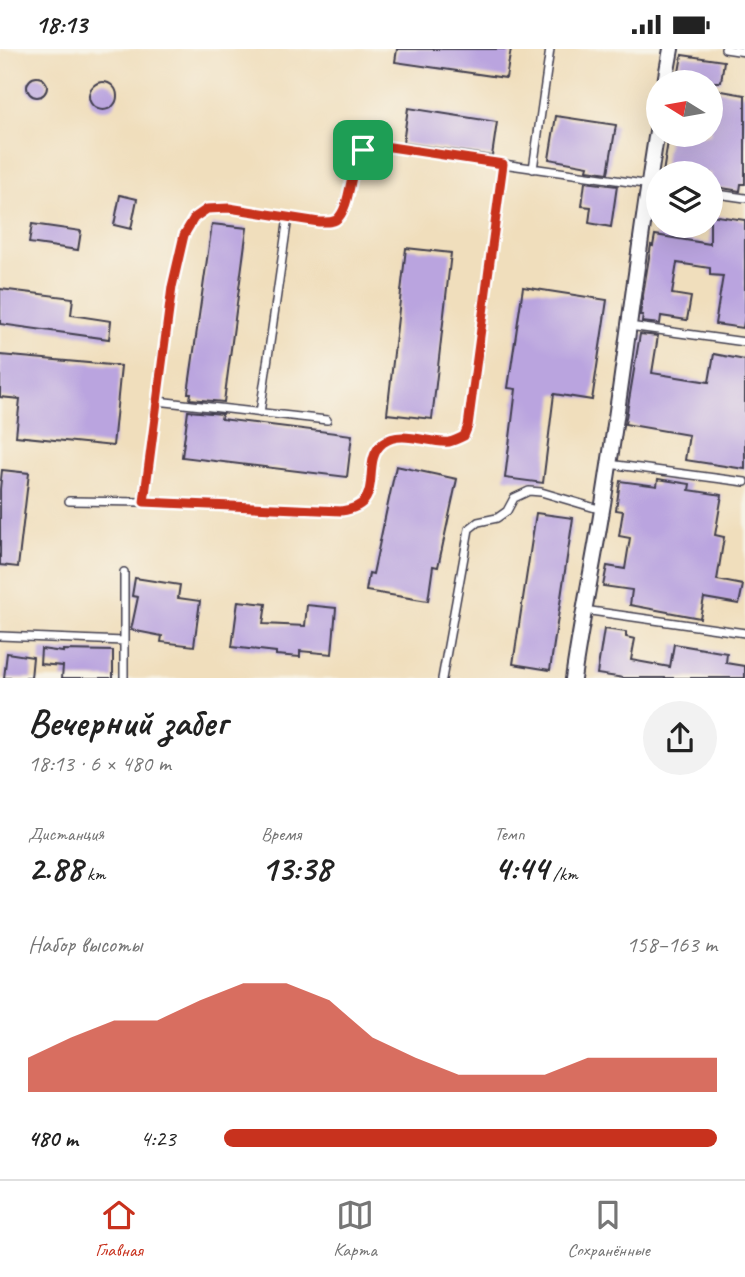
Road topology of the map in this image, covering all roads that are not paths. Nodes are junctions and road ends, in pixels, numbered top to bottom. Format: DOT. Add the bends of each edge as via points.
graph roads {
  1 [pos="550,49"];
  2 [pos="671,49"];
  3 [pos="725,49"];
  4 [pos="745,52"];
  5 [pos="667,70"];
  6 [pos="503,164"];
  7 [pos="533,169"];
  8 [pos="646,184"];
  9 [pos="723,195"];
  10 [pos="745,198"];
  11 [pos="288,217"];
  12 [pos="646,224"];
  13 [pos="628,326"];
  14 [pos="745,342"];
  15 [pos="157,401"];
  16 [pos="260,412"];
  17 [pos="327,420"];
  18 [pos="608,464"];
  19 [pos="745,482"];
  20 [pos="69,501"];
  21 [pos="144,502"];
  22 [pos="602,510"];
  23 [pos="124,572"];
  24 [pos="583,610"];
  25 [pos="745,633"];
  26 [pos="0,636"];
  27 [pos="124,641"];
  28 [pos="124,678"];
  29 [pos="442,678"];
  30 [pos="573,678"];
  1 -- 7 [label="lane"];
  2 -- 5 [label="street"];
  3 -- 4 [label="lane"];
  6 -- 7 [label="lane"];
  6 -- 11 [label="lane" via="372,146 358,157 344,210 337,219 319,222"];
  6 -- 21 [label="lane" via="464,436 449,442 389,439 374,454 369,491 363,504 353,510"];
  7 -- 8 [label="lane"];
  9 -- 10 [label="lane"];
  11 -- 15 [label="lane" via="229,208 207,209 194,218 184,235 172,287"];
  11 -- 16 [label="lane"];
  12 -- 13 [label="street"];
  13 -- 14 [label="lane"];
  13 -- 18 [label="street"];
  15 -- 16 [label="lane"];
  15 -- 21 [label="lane"];
  16 -- 17 [label="lane"];
  18 -- 19 [label="lane"];
  18 -- 22 [label="street"];
  20 -- 21 [label="lane"];
  22 -- 24 [label="street"];
  22 -- 29 [label="lane" via="529,491 514,498 497,518 469,529"];
  23 -- 27 [label="lane"];
  24 -- 25 [label="lane"];
  24 -- 30 [label="street"];
  26 -- 27 [label="lane"];
  27 -- 28 [label="lane"];
}
